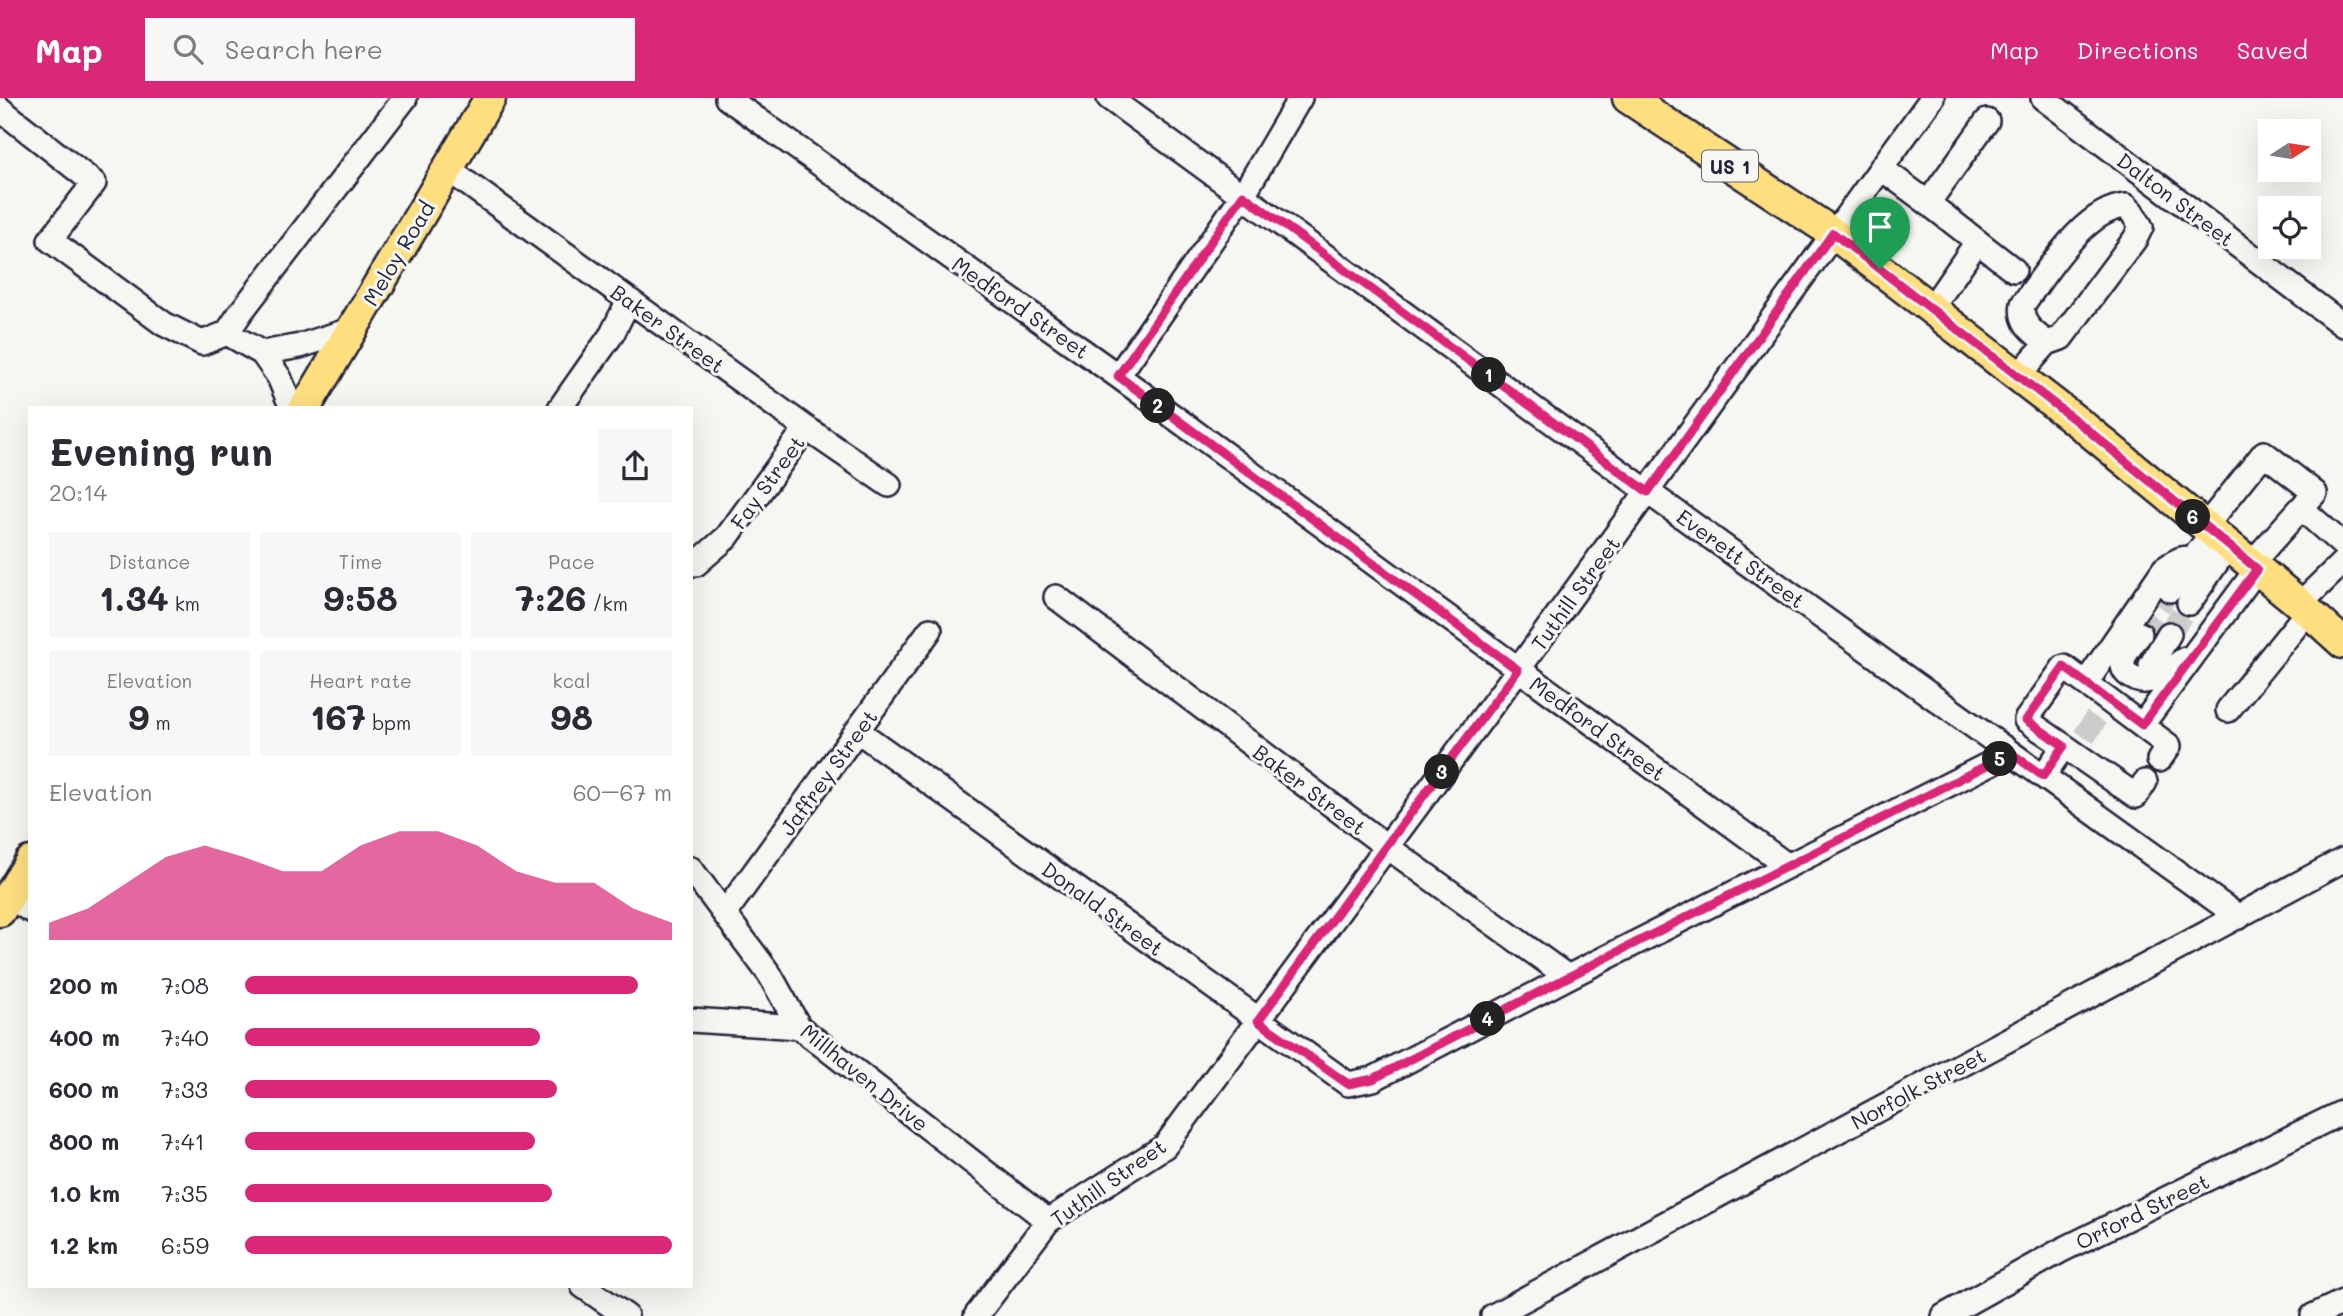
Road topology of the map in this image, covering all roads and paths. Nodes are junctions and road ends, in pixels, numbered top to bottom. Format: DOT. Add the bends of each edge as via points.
graph roads {
  1 [pos="405,98"];
  2 [pos="490,98"];
  3 [pos="727,98"];
  4 [pos="1110,98"];
  5 [pos="1300,98"];
  6 [pos="1628,98"];
  7 [pos="1932,98"];
  8 [pos="2043,98"];
  9 [pos="0,109"];
  10 [pos="1987,121"];
  11 [pos="1881,168"];
  12 [pos="449,170"];
  13 [pos="1243,195"];
  14 [pos="1928,203"];
  15 [pos="1833,233"];
  16 [pos="1977,242"];
  17 [pos="2014,270"];
  18 [pos="629,300"];
  19 [pos="1931,309"];
  20 [pos="2343,325"];
  21 [pos="353,329"];
  22 [pos="227,333"];
  23 [pos="2047,343"];
  24 [pos="262,353"];
  25 [pos="1118,376"];
  26 [pos="2018,376"];
  27 [pos="291,406"];
  28 [pos="306,406"];
  29 [pos="560,406"];
  30 [pos="806,428"];
  31 [pos="889,485"];
  32 [pos="1648,492"];
  33 [pos="2301,508"];
  34 [pos="2343,545"];
  35 [pos="2231,548"];
  36 [pos="2343,562"];
  37 [pos="696,564"];
  38 [pos="2201,564"];
  39 [pos="1056,597"];
  40 [pos="2180,597"];
  41 [pos="2304,608"];
  42 [pos="930,630"];
  43 [pos="2140,634"];
  44 [pos="2169,634"];
  45 [pos="2343,643"];
  46 [pos="2196,652"];
  47 [pos="1518,670"];
  48 [pos="2153,678"];
  49 [pos="2086,683"];
  50 [pos="2228,710"];
  51 [pos="2142,725"];
  52 [pos="858,731"];
  53 [pos="2074,745"];
  54 [pos="2011,753"];
  55 [pos="2164,753"];
  56 [pos="2043,776"];
  57 [pos="2141,789"];
  58 [pos="1386,846"];
  59 [pos="2343,860"];
  60 [pos="1788,866"];
  61 [pos="28,867"];
  62 [pos="693,872"];
  63 [pos="13,906"];
  64 [pos="724,914"];
  65 [pos="2239,916"];
  66 [pos="1568,977"];
  67 [pos="693,1020"];
  68 [pos="1258,1021"];
  69 [pos="799,1027"];
  70 [pos="2343,1112"];
  71 [pos="1048,1222"];
  72 [pos="586,1288"];
  73 [pos="2343,1302"];
  74 [pos="626,1316"];
  75 [pos="976,1316"];
  76 [pos="1493,1316"];
  77 [pos="1944,1316"];
  78 [pos="2313,1316"];
  1 -- 22 [label="street"];
  2 -- 12 [label="main road, Meloy Road"];
  3 -- 25 [label="street, Medford Street"];
  4 -- 13 [label="street, Everett Street"];
  5 -- 13 [label="street"];
  6 -- 15 [label="main road, US 1"];
  7 -- 11 [label="street, Tuthill Street"];
  8 -- 20 [label="street, Dalton Street"];
  9 -- 22 [label="street" via="94,183 50,240 164,324 202,343"];
  10 -- 14 [label="street"];
  11 -- 14 [label="street"];
  11 -- 15 [label="street, Tuthill Street"];
  12 -- 18 [label="street, Baker Street"];
  12 -- 21 [label="main road, Meloy Road"];
  13 -- 25 [label="street"];
  13 -- 32 [label="street, Everett Street"];
  14 -- 16 [label="street"];
  15 -- 19 [label="main road, US 1"];
  15 -- 32 [label="street, Tuthill Street"];
  16 -- 17 [label="street"];
  16 -- 19 [label="street"];
  18 -- 29 [label="street" via="612,334"];
  18 -- 30 [label="street, Baker Street"];
  19 -- 26 [label="main road, US 1"];
  21 -- 24 [label="street"];
  21 -- 28 [label="main road, Meloy Road"];
  22 -- 24 [label="street"];
  23 -- 23 [label="street" via="2061,338 2135,239 2141,227 2126,206 2106,211 2078,232 2023,304 2025,323"];
  23 -- 26 [label="street"];
  24 -- 27 [label="street"];
  25 -- 47 [label="street, Medford Street"];
  26 -- 35 [label="main road, US 1"];
  30 -- 31 [label="street, Baker Street"];
  30 -- 37 [label="street, Fay Street" via="727,537"];
  32 -- 47 [label="street, Tuthill Street"];
  32 -- 54 [label="street, Everett Street"];
  33 -- 34 [label="street"];
  33 -- 35 [label="street"];
  33 -- 35 [label="street" via="2315,493 2264,453"];
  35 -- 38 [label="street"];
  35 -- 41 [label="main road, US 1"];
  35 -- 46 [label="street"];
  36 -- 41 [label="street"];
  38 -- 40 [label="street"];
  38 -- 49 [label="street" via="2180,558 2164,569"];
  39 -- 58 [label="street, Baker Street"];
  41 -- 45 [label="main road, US 1"];
  41 -- 50 [label="street"];
  42 -- 52 [label="street, Jaffrey Street"];
  43 -- 48 [label="street" via="2126,650 2123,664 2127,674 2137,680"];
  44 -- 48 [label="street" via="2151,665"];
  46 -- 48 [label="street"];
  46 -- 51 [label="street"];
  47 -- 58 [label="street, Tuthill Street"];
  47 -- 60 [label="street, Medford Street"];
  49 -- 51 [label="street" via="2103,708"];
  49 -- 53 [label="street" via="2064,667 2026,720"];
  51 -- 55 [label="street"];
  52 -- 64 [label="street, Jaffrey Street"];
  52 -- 68 [label="street, Donald Street"];
  53 -- 56 [label="street"];
  53 -- 57 [label="street"];
  54 -- 56 [label="street, Everett Street"];
  54 -- 60 [label="street"];
  56 -- 65 [label="street, Everett Street"];
  58 -- 66 [label="street, Baker Street"];
  58 -- 68 [label="street, Tuthill Street"];
  59 -- 65 [label="street, Norfolk Street"];
  60 -- 66 [label="street"];
  61 -- 63 [label="main road"];
  62 -- 64 [label="street, Millhaven Drive"];
  64 -- 69 [label="street, Millhaven Drive" via="770,975"];
  65 -- 76 [label="street, Norfolk Street"];
  66 -- 68 [label="street, Donald Street" via="1373,1079 1348,1084"];
  67 -- 69 [label="street"];
  68 -- 71 [label="street, Tuthill Street" via="1165,1146"];
  69 -- 71 [label="street, Millhaven Drive"];
  70 -- 77 [label="street, Orford Street" via="2060,1251"];
  71 -- 75 [label="street, Tuthill Street"];
  72 -- 74 [label="street"];
  73 -- 78 [label="street"];
}
